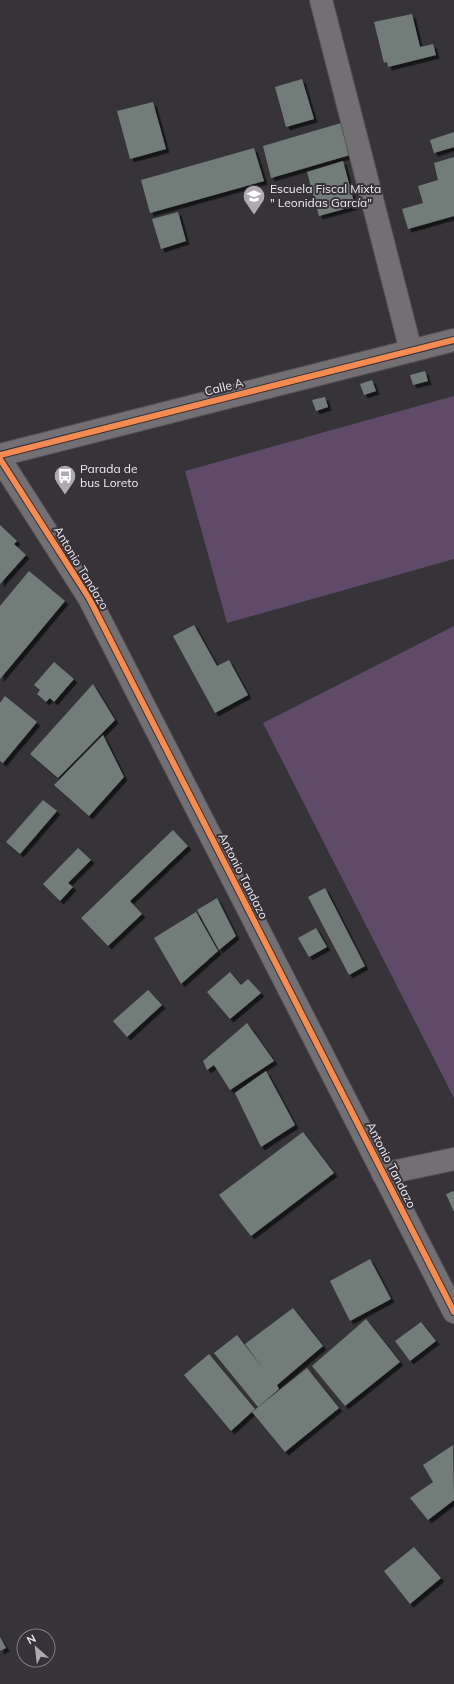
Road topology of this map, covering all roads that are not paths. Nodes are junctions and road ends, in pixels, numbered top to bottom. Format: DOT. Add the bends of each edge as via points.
graph roads {
  1 [pos="321,0"];
  2 [pos="454,340"];
  3 [pos="411,351"];
  4 [pos="0,455"];
  5 [pos="0,459"];
  6 [pos="454,1159"];
  7 [pos="383,1174"];
  8 [pos="454,1312"];
  1 -- 3 [label="street"];
  2 -- 3 [label="street, Calle A"];
  3 -- 4 [label="street, Calle A"];
  5 -- 7 [label="street, Antonio Tandazo" via="89,598"];
  6 -- 7 [label="street"];
  7 -- 8 [label="street, Antonio Tandazo"];
}
